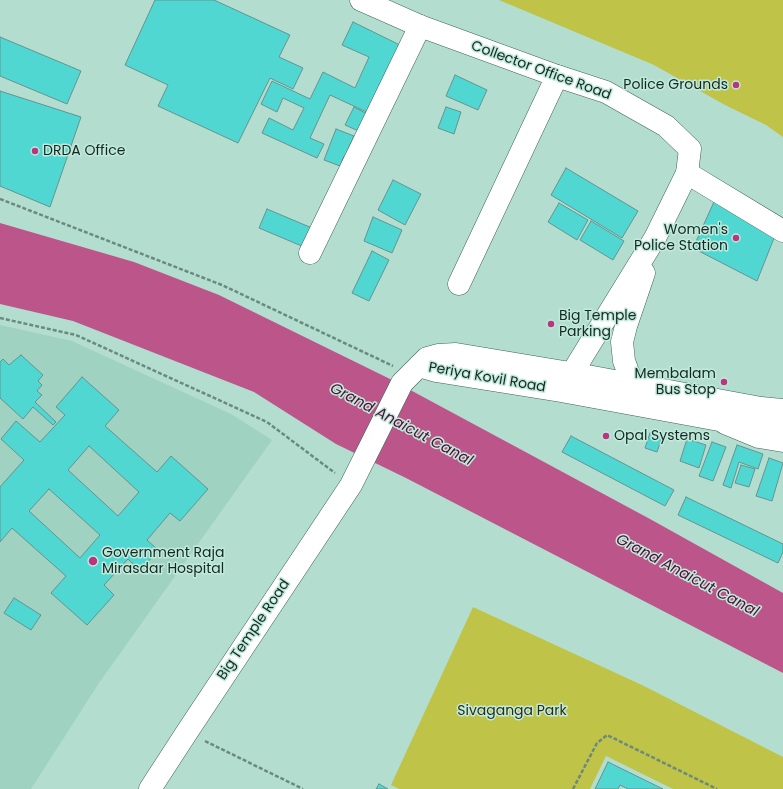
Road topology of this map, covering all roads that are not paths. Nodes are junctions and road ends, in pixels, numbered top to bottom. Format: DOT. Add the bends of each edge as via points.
graph roads {
  1 [pos="361,0"];
  2 [pos="420,26"];
  3 [pos="557,76"];
  4 [pos="687,173"];
  5 [pos="783,231"];
  6 [pos="656,238"];
  7 [pos="310,253"];
  8 [pos="459,284"];
  9 [pos="410,375"];
  10 [pos="566,382"];
  11 [pos="634,384"];
  12 [pos="783,410"];
  13 [pos="760,417"];
  14 [pos="719,420"];
  15 [pos="783,428"];
  16 [pos="783,441"];
  17 [pos="150,789"];
  1 -- 2 [label="main road, Collector Office Road"];
  2 -- 3 [label="main road, Collector Office Road"];
  2 -- 7 [label="main road"];
  3 -- 4 [label="main road, Collector Office Road" via="606,92 666,126 690,149"];
  3 -- 8 [label="main road"];
  4 -- 5 [label="main road"];
  4 -- 6 [label="main road, Collector Office Road"];
  6 -- 10 [label="main road"];
  6 -- 11 [label="main road" via="622,342 624,361"];
  9 -- 10 [label="main road, Periya Kovil Road" via="436,371"];
  9 -- 17 [label="main road, Big Temple Road" via="355,478"];
  10 -- 11 [label="main road, Periya Kovil Road"];
  10 -- 14 [label="main road, Periya Kovil Road"];
  11 -- 13 [label="main road, Periya Kovil Road"];
  12 -- 13 [label="main road"];
  13 -- 14 [label="main road, Periya Kovil Road"];
  13 -- 15 [label="main road"];
  14 -- 16 [label="main road" via="759,437"];
}
